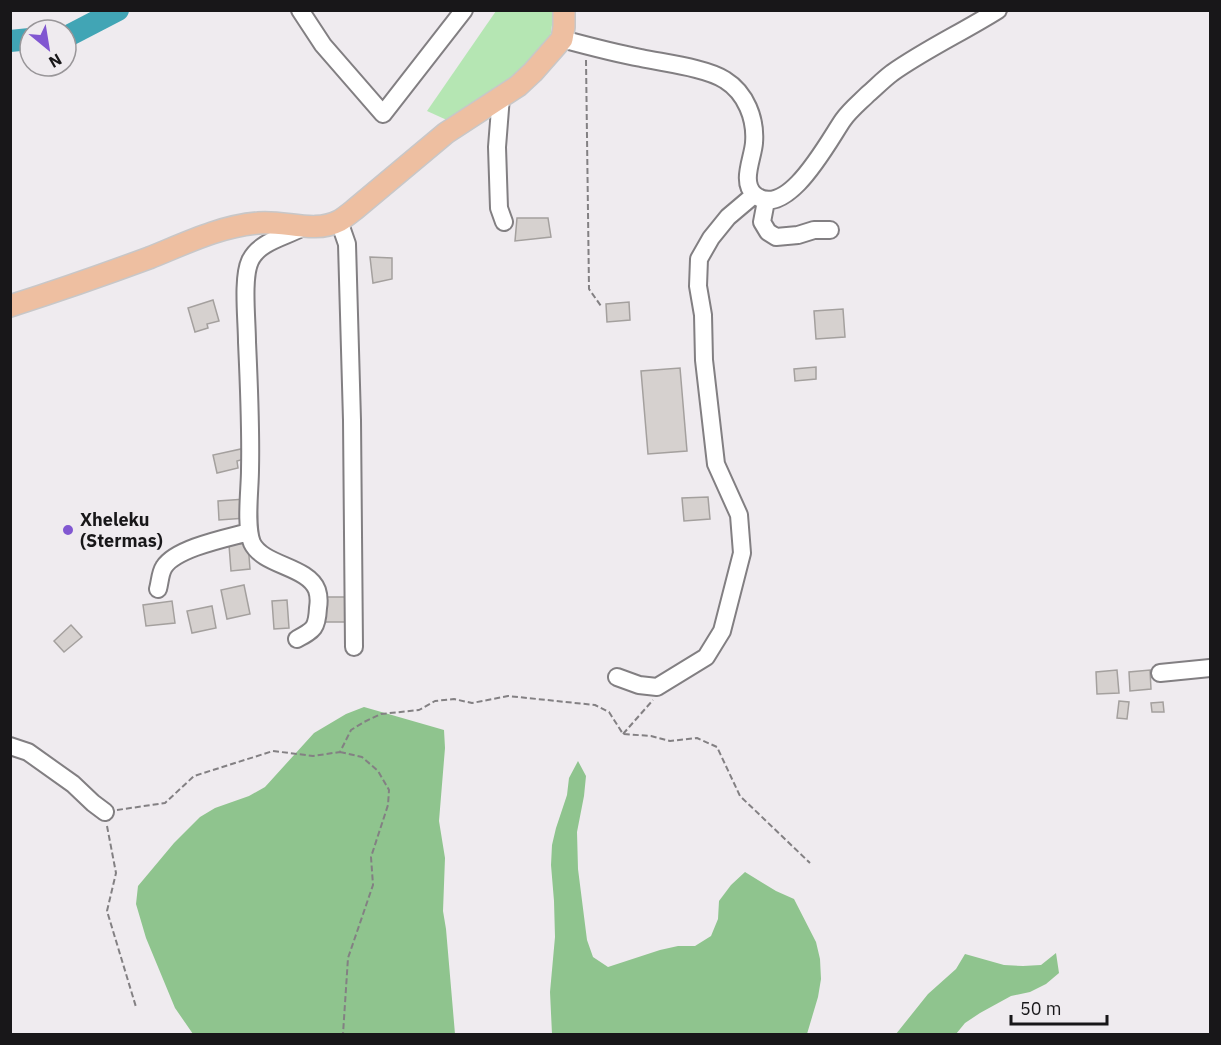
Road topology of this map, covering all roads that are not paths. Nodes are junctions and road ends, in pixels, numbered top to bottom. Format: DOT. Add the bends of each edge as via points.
graph roads {
  1 [pos="300,10"];
  2 [pos="464,10"];
  3 [pos="564,10"];
  4 [pos="998,10"];
  5 [pos="562,39"];
  6 [pos="501,96"];
  7 [pos="760,198"];
  8 [pos="339,221"];
  9 [pos="504,222"];
  10 [pos="303,227"];
  11 [pos="830,230"];
  12 [pos="10,306"];
  13 [pos="249,532"];
  14 [pos="158,589"];
  15 [pos="297,639"];
  16 [pos="354,647"];
  17 [pos="1210,668"];
  18 [pos="1160,673"];
  19 [pos="617,677"];
  20 [pos="10,746"];
  21 [pos="105,812"];
  1 -- 2 [label="street" via="323,45 383,114"];
  3 -- 5 [label="main road"];
  4 -- 7 [label="street" via="891,74 844,120 791,191 779,198"];
  5 -- 6 [label="main road" via="533,72"];
  5 -- 7 [label="street" via="707,72 725,80 741,94 749,110 754,127 749,187"];
  6 -- 8 [label="main road" via="446,133"];
  6 -- 9 [label="street" via="497,147 499,208"];
  7 -- 11 [label="street" via="762,222 776,237"];
  7 -- 19 [label="street" via="728,217 699,259 704,360 716,464 739,515 742,553 722,631 706,657 657,687"];
  8 -- 10 [label="main road"];
  8 -- 16 [label="street" via="347,244"];
  10 -- 12 [label="main road" via="258,223 228,228"];
  10 -- 13 [label="street" via="259,250 247,269"];
  13 -- 14 [label="street" via="171,558 162,569"];
  13 -- 15 [label="street" via="253,545 263,555 310,580 317,590 318,622 310,633"];
  17 -- 18 [label="street"];
  20 -- 21 [label="street" via="28,752"];
}
